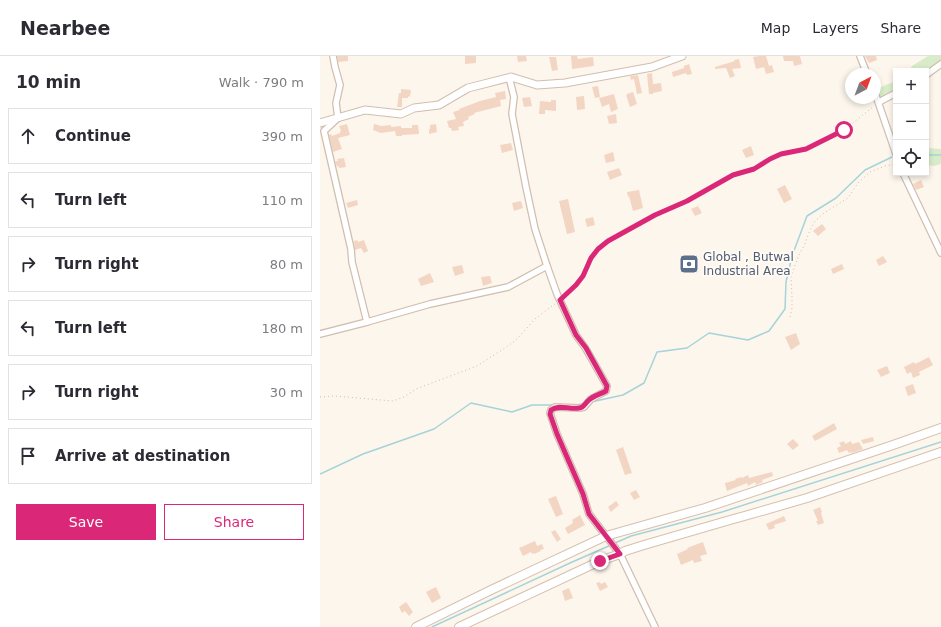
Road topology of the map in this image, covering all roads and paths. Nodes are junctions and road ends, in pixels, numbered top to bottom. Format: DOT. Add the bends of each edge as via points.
graph roads {
  1 [pos="333,56"];
  2 [pos="682,56"];
  3 [pos="860,56"];
  4 [pos="941,64"];
  5 [pos="865,68"];
  6 [pos="929,73"];
  7 [pos="510,77"];
  8 [pos="893,95"];
  9 [pos="881,101"];
  10 [pos="876,104"];
  11 [pos="880,104"];
  12 [pos="338,118"];
  13 [pos="320,123"];
  14 [pos="893,145"];
  15 [pos="893,165"];
  16 [pos="904,176"];
  17 [pos="941,253"];
  18 [pos="547,266"];
  19 [pos="560,300"];
  20 [pos="790,317"];
  21 [pos="367,322"];
  22 [pos="320,334"];
  23 [pos="320,397"];
  24 [pos="941,428"];
  25 [pos="941,452"];
  26 [pos="608,538"];
  27 [pos="620,554"];
  28 [pos="416,627"];
  29 [pos="459,627"];
  30 [pos="655,627"];
  1 -- 12 [label="street" via="340,85 336,103"];
  2 -- 7 [label="street" via="652,67 565,83 537,85"];
  3 -- 5 [label="street"];
  4 -- 6 [label="street"];
  7 -- 12 [label="street" via="468,88 439,106 414,108 401,114 365,110"];
  7 -- 18 [label="street" via="514,97 512,114 526,187 535,229"];
  8 -- 9 [label="street"];
  10 -- 19 [label="path" via="844,130 806,149 781,154 754,169 733,175 608,241 591,258 576,285"];
  11 -- 14 [label="street"];
  12 -- 13 [label="street"];
  12 -- 21 [label="street" via="324,131"];
  15 -- 20 [label="path" via="870,172 858,183 848,198 816,221 791,276"];
  16 -- 17 [label="street"];
  18 -- 19 [label="street"];
  18 -- 21 [label="street" via="508,287 430,304"];
  19 -- 23 [label="path" via="536,318 516,340 477,366 416,389 404,397 393,401"];
  19 -- 26 [label="street" via="576,335 607,386 606,391 580,408 555,407 550,414 589,514"];
  21 -- 22 [label="street"];
  24 -- 26 [label="main road"];
  25 -- 27 [label="main road" via="807,498"];
  26 -- 27 [label="street"];
  26 -- 28 [label="main road" via="491,590"];
  27 -- 29 [label="main road"];
  27 -- 30 [label="street"];
}
